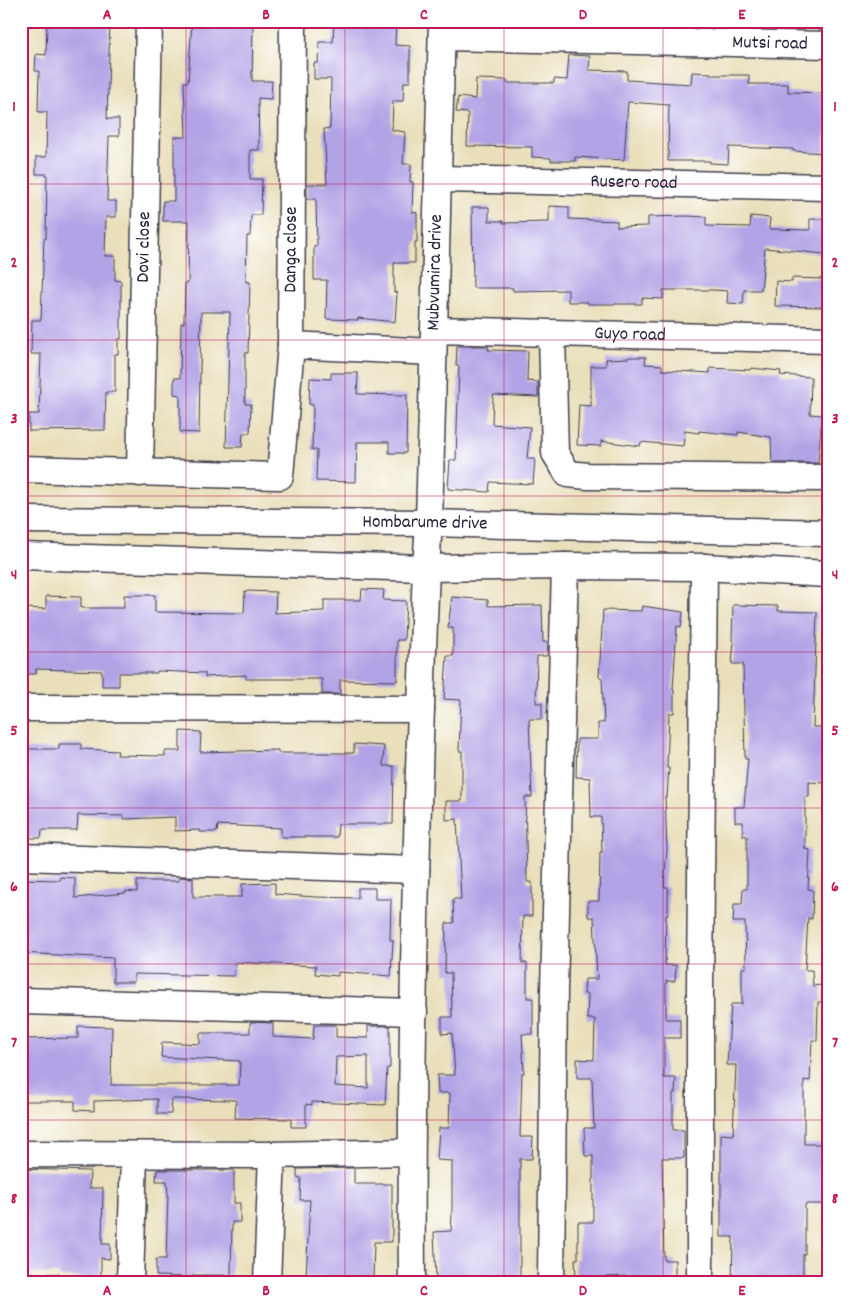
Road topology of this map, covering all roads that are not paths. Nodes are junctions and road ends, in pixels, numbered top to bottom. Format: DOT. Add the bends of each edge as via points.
graph roads {
  1 [pos="149,21"];
  2 [pos="293,21"];
  3 [pos="442,29"];
  4 [pos="828,46"];
  5 [pos="439,179"];
  6 [pos="828,187"];
  7 [pos="552,334"];
  8 [pos="828,340"];
  9 [pos="434,341"];
  10 [pos="291,345"];
  11 [pos="21,469"];
  12 [pos="140,474"];
  13 [pos="828,478"];
  14 [pos="21,520"];
  15 [pos="429,523"];
  16 [pos="828,532"];
  17 [pos="21,556"];
  18 [pos="565,566"];
  19 [pos="704,566"];
  20 [pos="426,568"];
  21 [pos="828,574"];
  22 [pos="21,708"];
  23 [pos="421,709"];
  24 [pos="21,858"];
  25 [pos="416,870"];
  26 [pos="21,1001"];
  27 [pos="414,1012"];
  28 [pos="411,1152"];
  29 [pos="21,1154"];
  30 [pos="272,1155"];
  31 [pos="134,1156"];
  32 [pos="130,1282"];
  33 [pos="267,1282"];
  34 [pos="412,1282"];
  35 [pos="551,1282"];
  36 [pos="700,1282"];
  1 -- 12 [label="street, Dovi close"];
  2 -- 10 [label="street, Danga close"];
  3 -- 4 [label="street, Mutsi road"];
  3 -- 5 [label="street, Mubvumira drive"];
  5 -- 6 [label="street, Rusero road"];
  5 -- 9 [label="street, Mubvumira drive"];
  7 -- 8 [label="street, Guyo road"];
  7 -- 9 [label="street, Guyo road"];
  7 -- 13 [label="street" via="555,453 568,474"];
  9 -- 10 [label="street, Guyo road"];
  9 -- 15 [label="street, Mubvumira drive"];
  10 -- 12 [label="street, Danga close" via="280,476"];
  11 -- 12 [label="street"];
  14 -- 15 [label="street, Hombarume drive"];
  15 -- 16 [label="street, Hombarume drive"];
  15 -- 20 [label="street, Mubvumira drive"];
  17 -- 20 [label="street"];
  18 -- 19 [label="street"];
  18 -- 20 [label="street"];
  18 -- 35 [label="street" via="554,990"];
  19 -- 21 [label="street"];
  19 -- 36 [label="street"];
  20 -- 23 [label="street, Mubvumira drive"];
  22 -- 23 [label="street"];
  23 -- 25 [label="street, Mubvumira drive"];
  24 -- 25 [label="street"];
  25 -- 27 [label="street, Mubvumira drive"];
  26 -- 27 [label="street"];
  27 -- 28 [label="street, Mubvumira drive"];
  28 -- 30 [label="street"];
  28 -- 34 [label="street, Mubvumira drive"];
  29 -- 31 [label="street"];
  30 -- 31 [label="street"];
  30 -- 33 [label="street"];
  31 -- 32 [label="street"];
}
